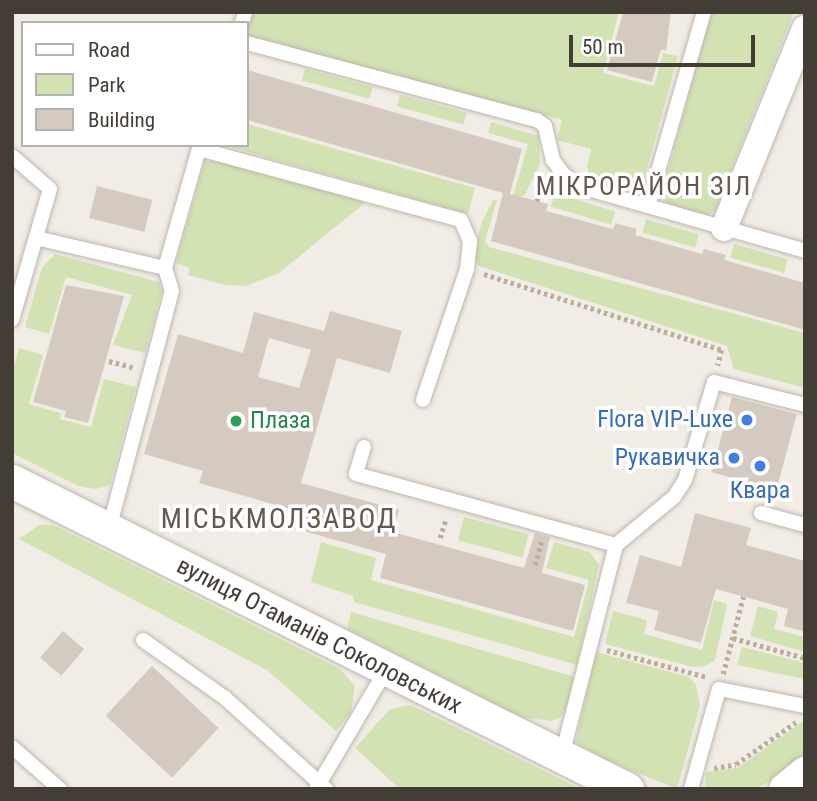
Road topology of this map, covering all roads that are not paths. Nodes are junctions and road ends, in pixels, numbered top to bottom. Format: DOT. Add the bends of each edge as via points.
graph roads {
  1 [pos="704,12"];
  2 [pos="805,29"];
  3 [pos="248,43"];
  4 [pos="199,147"];
  5 [pos="12,156"];
  6 [pos="648,206"];
  7 [pos="724,228"];
  8 [pos="36,238"];
  9 [pos="805,251"];
  10 [pos="164,268"];
  11 [pos="17,287"];
  12 [pos="12,320"];
  13 [pos="423,400"];
  14 [pos="805,405"];
  15 [pos="365,447"];
  16 [pos="15,489"];
  17 [pos="761,513"];
  18 [pos="805,525"];
  19 [pos="109,529"];
  20 [pos="616,545"];
  21 [pos="143,640"];
  22 [pos="386,670"];
  23 [pos="805,706"];
  24 [pos="12,747"];
  25 [pos="562,758"];
  26 [pos="320,787"];
  27 [pos="60,789"];
  28 [pos="627,789"];
  29 [pos="691,789"];
  1 -- 6 [label="lane"];
  2 -- 7 [label="street"];
  3 -- 6 [label="lane" via="537,120 545,126 554,160 567,179"];
  4 -- 10 [label="lane"];
  4 -- 13 [label="lane" via="461,220 470,241 467,269"];
  5 -- 8 [label="lane" via="50,189"];
  6 -- 7 [label="lane"];
  7 -- 9 [label="lane"];
  8 -- 10 [label="lane"];
  8 -- 11 [label="lane"];
  10 -- 19 [label="lane" via="172,291"];
  11 -- 12 [label="lane"];
  14 -- 20 [label="lane" via="714,382 685,480 674,497"];
  15 -- 20 [label="lane" via="356,474"];
  16 -- 19 [label="street, вулиця Отаманів Соколовських"];
  17 -- 18 [label="lane"];
  19 -- 22 [label="street, вулиця Отаманів Соколовських"];
  20 -- 25 [label="lane"];
  21 -- 26 [label="lane" via="225,698"];
  22 -- 25 [label="street, вулиця Отаманів Соколовських"];
  22 -- 26 [label="lane"];
  23 -- 29 [label="lane" via="719,689"];
  24 -- 27 [label="lane"];
  25 -- 28 [label="street, вулиця Отаманів Соколовських"];
}
